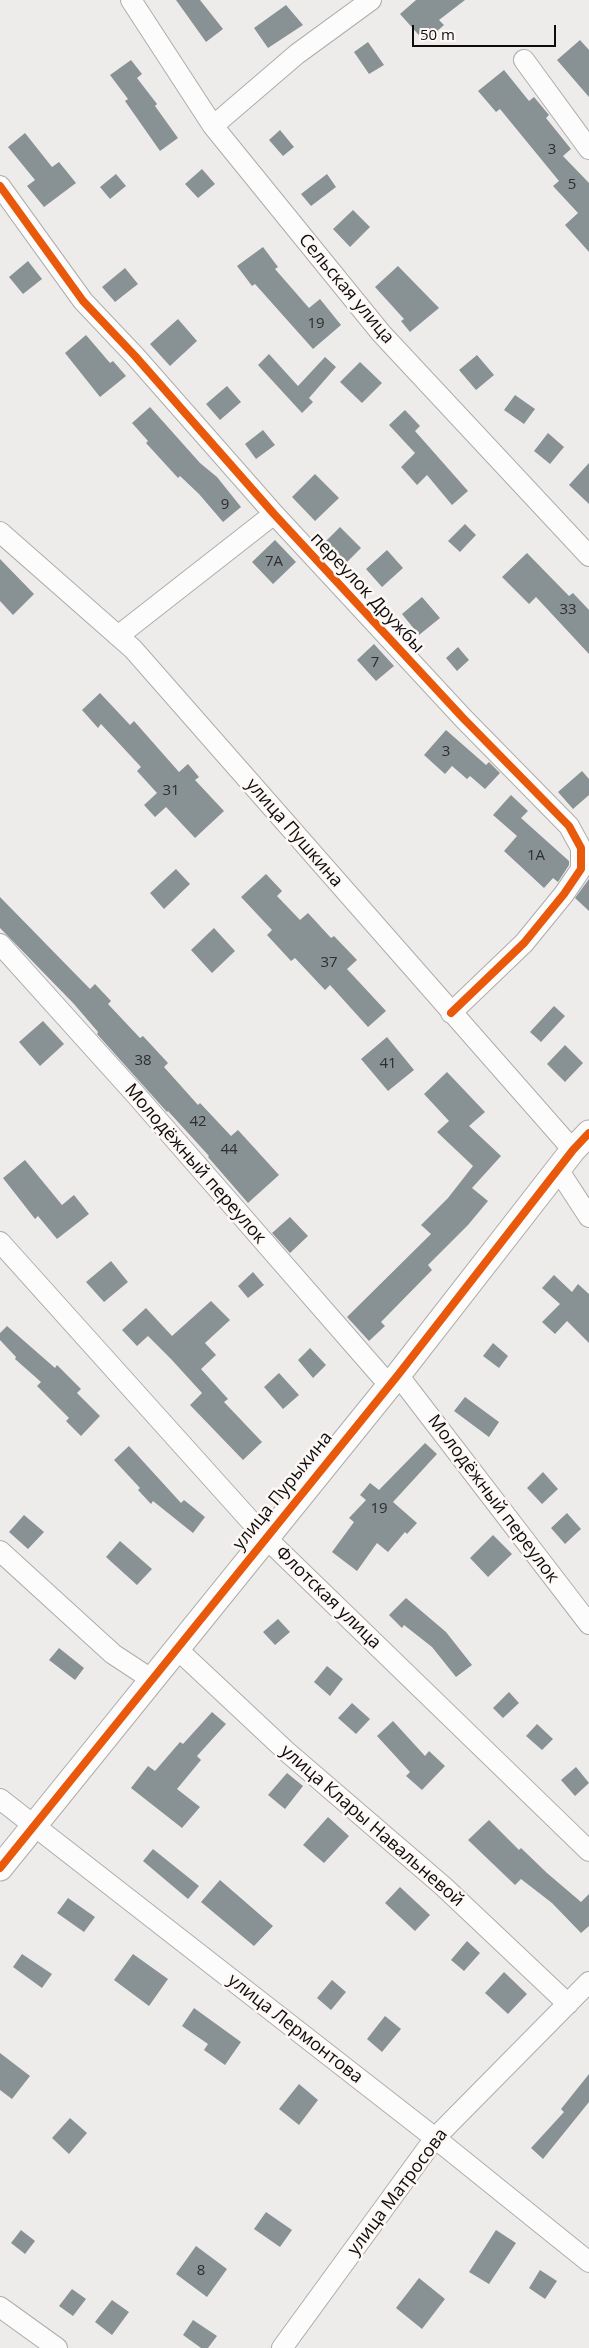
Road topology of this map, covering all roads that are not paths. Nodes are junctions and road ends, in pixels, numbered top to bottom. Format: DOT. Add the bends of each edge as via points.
graph roads {
  1 [pos="131,0"];
  2 [pos="371,0"];
  3 [pos="524,60"];
  4 [pos="213,126"];
  5 [pos="589,149"];
  6 [pos="0,186"];
  7 [pos="274,514"];
  8 [pos="0,532"];
  9 [pos="589,556"];
  10 [pos="118,636"];
  11 [pos="0,944"];
  12 [pos="451,1013"];
  13 [pos="581,1142"];
  14 [pos="559,1171"];
  15 [pos="589,1217"];
  16 [pos="0,1242"];
  17 [pos="394,1380"];
  18 [pos="265,1537"];
  19 [pos="0,1551"];
  20 [pos="589,1624"];
  21 [pos="176,1648"];
  22 [pos="151,1679"];
  23 [pos="0,1799"];
  24 [pos="33,1826"];
  25 [pos="589,1851"];
  26 [pos="0,1868"];
  27 [pos="589,1982"];
  28 [pos="568,2004"];
  29 [pos="435,2138"];
  30 [pos="589,2262"];
  31 [pos="0,2307"];
  32 [pos="57,2348"];
  33 [pos="282,2348"];
  1 -- 4 [label="street, Сельская улица"];
  2 -- 4 [label="street" via="297,54"];
  3 -- 5 [label="street"];
  4 -- 9 [label="street, Сельская улица" via="381,333"];
  6 -- 7 [label="street, переулок Дружбы" via="83,301"];
  7 -- 10 [label="street"];
  7 -- 12 [label="street, переулок Дружбы" via="462,718 569,826 581,848 581,869 564,894 524,943"];
  8 -- 10 [label="street, улица Пушкина"];
  10 -- 12 [label="street, улица Пушкина" via="133,649"];
  11 -- 17 [label="street, Молодёжный переулок"];
  12 -- 13 [label="street, улица Пушкина"];
  13 -- 14 [label="street, улица Пурыхина"];
  14 -- 15 [label="street"];
  14 -- 17 [label="street, улица Пурыхина"];
  16 -- 18 [label="street, Флотская улица"];
  17 -- 18 [label="street, улица Пурыхина"];
  17 -- 20 [label="street, Молодёжный переулок"];
  18 -- 21 [label="street, улица Пурыхина"];
  18 -- 25 [label="street, Флотская улица"];
  19 -- 22 [label="street" via="113,1654"];
  21 -- 22 [label="street, улица Пурыхина"];
  21 -- 28 [label="street, улица Клары Навальневой" via="286,1751 443,1886"];
  22 -- 24 [label="street, улица Пурыхина"];
  23 -- 24 [label="street, улица Лермонтова"];
  24 -- 26 [label="street, улица Пурыхина"];
  24 -- 29 [label="street, улица Лермонтова"];
  27 -- 28 [label="street, улица Матросова"];
  28 -- 29 [label="street, улица Матросова"];
  29 -- 30 [label="street, улица Лермонтова"];
  29 -- 33 [label="street, улица Матросова"];
  31 -- 32 [label="street"];
}
